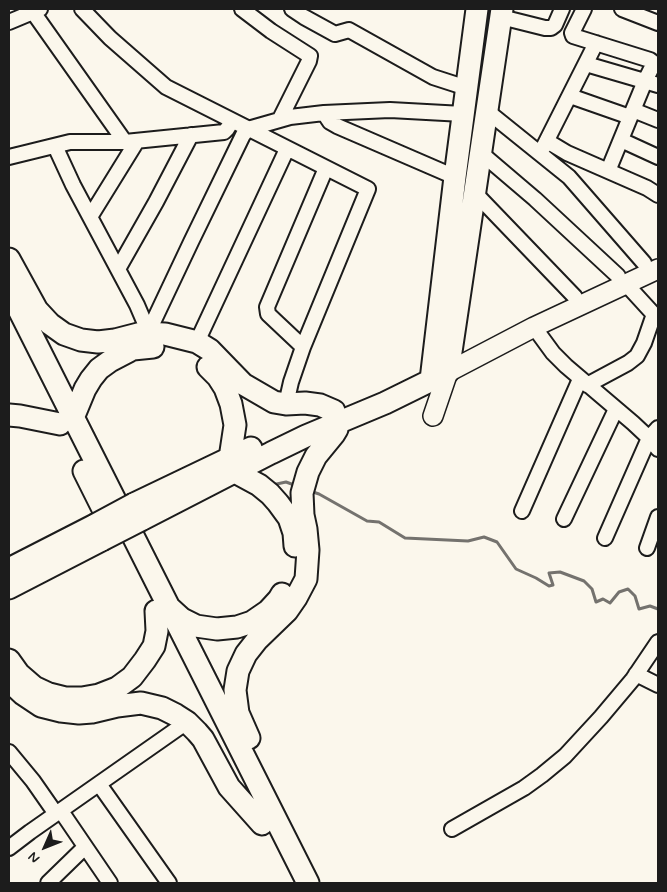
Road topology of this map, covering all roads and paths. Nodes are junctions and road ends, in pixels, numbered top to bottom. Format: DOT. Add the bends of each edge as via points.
graph roads {
  1 [pos="82,9"];
  2 [pos="242,9"];
  3 [pos="292,9"];
  4 [pos="477,9"];
  5 [pos="562,9"];
  6 [pos="584,9"];
  7 [pos="622,9"];
  8 [pos="37,10"];
  9 [pos="501,13"];
  10 [pos="9,22"];
  11 [pos="658,23"];
  12 [pos="596,44"];
  13 [pos="586,64"];
  14 [pos="652,83"];
  15 [pos="467,88"];
  16 [pos="570,96"];
  17 [pos="487,111"];
  18 [pos="324,113"];
  19 [pos="632,113"];
  20 [pos="463,114"];
  21 [pos="280,120"];
  22 [pos="658,120"];
  23 [pos="232,121"];
  24 [pos="248,129"];
  25 [pos="191,135"];
  26 [pos="621,140"];
  27 [pos="131,141"];
  28 [pos="547,141"];
  29 [pos="54,146"];
  30 [pos="287,149"];
  31 [pos="481,152"];
  32 [pos="540,153"];
  33 [pos="9,157"];
  34 [pos="658,157"];
  35 [pos="326,168"];
  36 [pos="608,171"];
  37 [pos="455,177"];
  38 [pos="475,193"];
  39 [pos="658,195"];
  40 [pos="90,217"];
  41 [pos="9,259"];
  42 [pos="654,263"];
  43 [pos="118,269"];
  44 [pos="622,280"];
  45 [pos="9,290"];
  46 [pos="575,297"];
  47 [pos="656,316"];
  48 [pos="9,320"];
  49 [pos="534,327"];
  50 [pos="150,329"];
  51 [pos="197,342"];
  52 [pos="302,347"];
  53 [pos="440,370"];
  54 [pos="584,382"];
  55 [pos="286,404"];
  56 [pos="616,409"];
  57 [pos="9,415"];
  58 [pos="336,417"];
  59 [pos="67,421"];
  60 [pos="655,438"];
  61 [pos="233,465"];
  62 [pos="522,511"];
  63 [pos="658,517"];
  64 [pos="564,519"];
  65 [pos="99,532"];
  66 [pos="605,538"];
  67 [pos="647,548"];
  68 [pos="9,569"];
  69 [pos="9,588"];
  70 [pos="162,609"];
  71 [pos="658,642"];
  72 [pos="9,660"];
  73 [pos="636,674"];
  74 [pos="9,681"];
  75 [pos="658,685"];
  76 [pos="188,722"];
  77 [pos="12,761"];
  78 [pos="99,784"];
  79 [pos="59,812"];
  80 [pos="268,820"];
  81 [pos="452,829"];
  82 [pos="85,847"];
  83 [pos="9,848"];
  84 [pos="48,883"];
  85 [pos="110,883"];
  86 [pos="169,883"];
  87 [pos="293,883"];
  88 [pos="308,883"];
  1 -- 23 [label="street" via="166,87"];
  2 -- 21 [label="street" via="310,56"];
  3 -- 15 [label="street" via="335,34 349,30 432,77"];
  4 -- 15 [label="main road"];
  5 -- 9 [label="street" via="551,28"];
  6 -- 12 [label="street" via="573,36"];
  7 -- 11 [label="street"];
  8 -- 10 [label="street"];
  8 -- 27 [label="street"];
  9 -- 17 [label="main road"];
  12 -- 13 [label="street"];
  12 -- 14 [label="street" via="652,61"];
  13 -- 14 [label="street"];
  13 -- 16 [label="street"];
  14 -- 19 [label="street"];
  15 -- 20 [label="main road"];
  16 -- 19 [label="street"];
  16 -- 28 [label="street"];
  17 -- 31 [label="main road"];
  17 -- 32 [label="street"];
  18 -- 20 [label="street" via="390,110"];
  18 -- 21 [label="street"];
  18 -- 37 [label="street" via="337,126"];
  19 -- 22 [label="street"];
  19 -- 26 [label="street"];
  20 -- 37 [label="main road"];
  21 -- 24 [label="street"];
  23 -- 24 [label="street"];
  23 -- 25 [label="street" via="224,132"];
  24 -- 30 [label="street"];
  24 -- 50 [label="street"];
  25 -- 27 [label="street"];
  25 -- 43 [label="street"];
  26 -- 34 [label="street"];
  26 -- 36 [label="street"];
  27 -- 29 [label="street" via="70,142"];
  27 -- 40 [label="street"];
  28 -- 32 [label="street"];
  28 -- 36 [label="street"];
  29 -- 33 [label="street"];
  29 -- 40 [label="street"];
  30 -- 35 [label="street"];
  30 -- 51 [label="street"];
  31 -- 38 [label="main road"];
  31 -- 44 [label="street"];
  32 -- 42 [label="street"];
  35 -- 52 [label="street" via="267,307 268,314"];
  35 -- 52 [label="street" via="368,190"];
  36 -- 39 [label="street"];
  37 -- 53 [label="main road"];
  38 -- 46 [label="street"];
  38 -- 53 [label="main road"];
  40 -- 43 [label="street"];
  41 -- 50 [label="main road" via="37,310 64,334 98,342"];
  42 -- 44 [label="main road"];
  43 -- 50 [label="street"];
  44 -- 46 [label="main road"];
  44 -- 47 [label="street"];
  44 -- 49 [label="main road"];
  45 -- 59 [label="main road"];
  46 -- 53 [label="main road"];
  47 -- 54 [label="street" via="637,356"];
  48 -- 59 [label="main road"];
  49 -- 53 [label="main road"];
  49 -- 54 [label="street" via="553,353"];
  50 -- 51 [label="main road"];
  51 -- 55 [label="main road" via="210,350 243,384 274,402"];
  52 -- 55 [label="street"];
  53 -- 58 [label="main road"];
  54 -- 56 [label="street"];
  54 -- 62 [label="street"];
  55 -- 58 [label="main road" via="320,405"];
  56 -- 60 [label="street"];
  56 -- 64 [label="street"];
  57 -- 59 [label="main road"];
  58 -- 61 [label="main road"];
  58 -- 80 [label="main road" via="338,429 316,456 302,493 308,550 306,579 287,611 257,640 238,671 235,690 238,713 267,779"];
  59 -- 61 [label="main road" via="91,379 110,361 133,349 145,347 181,350 208,367 226,388 235,425"];
  59 -- 70 [label="main road"];
  60 -- 66 [label="street"];
  61 -- 65 [label="main road, bridge"];
  61 -- 70 [label="main road" via="270,494 289,518 296,551 289,582 268,611 237,627 196,626"];
  63 -- 67 [label="street"];
  65 -- 68 [label="main road"];
  65 -- 69 [label="main road"];
  70 -- 72 [label="main road" via="154,646 146,660 132,677 99,695 65,698 49,694 19,674"];
  70 -- 80 [label="main road"];
  71 -- 73 [label="street"];
  73 -- 75 [label="street"];
  73 -- 81 [label="street" via="565,756 524,788"];
  74 -- 76 [label="main road" via="42,706 61,711 92,712 140,704 162,708"];
  76 -- 78 [label="street"];
  76 -- 80 [label="main road" via="203,739 229,787"];
  77 -- 79 [label="street"];
  78 -- 79 [label="street"];
  78 -- 86 [label="street"];
  79 -- 82 [label="street"];
  79 -- 83 [label="street"];
  80 -- 87 [label="main road"];
  80 -- 88 [label="main road"];
  82 -- 84 [label="street"];
  82 -- 85 [label="street"];
}
